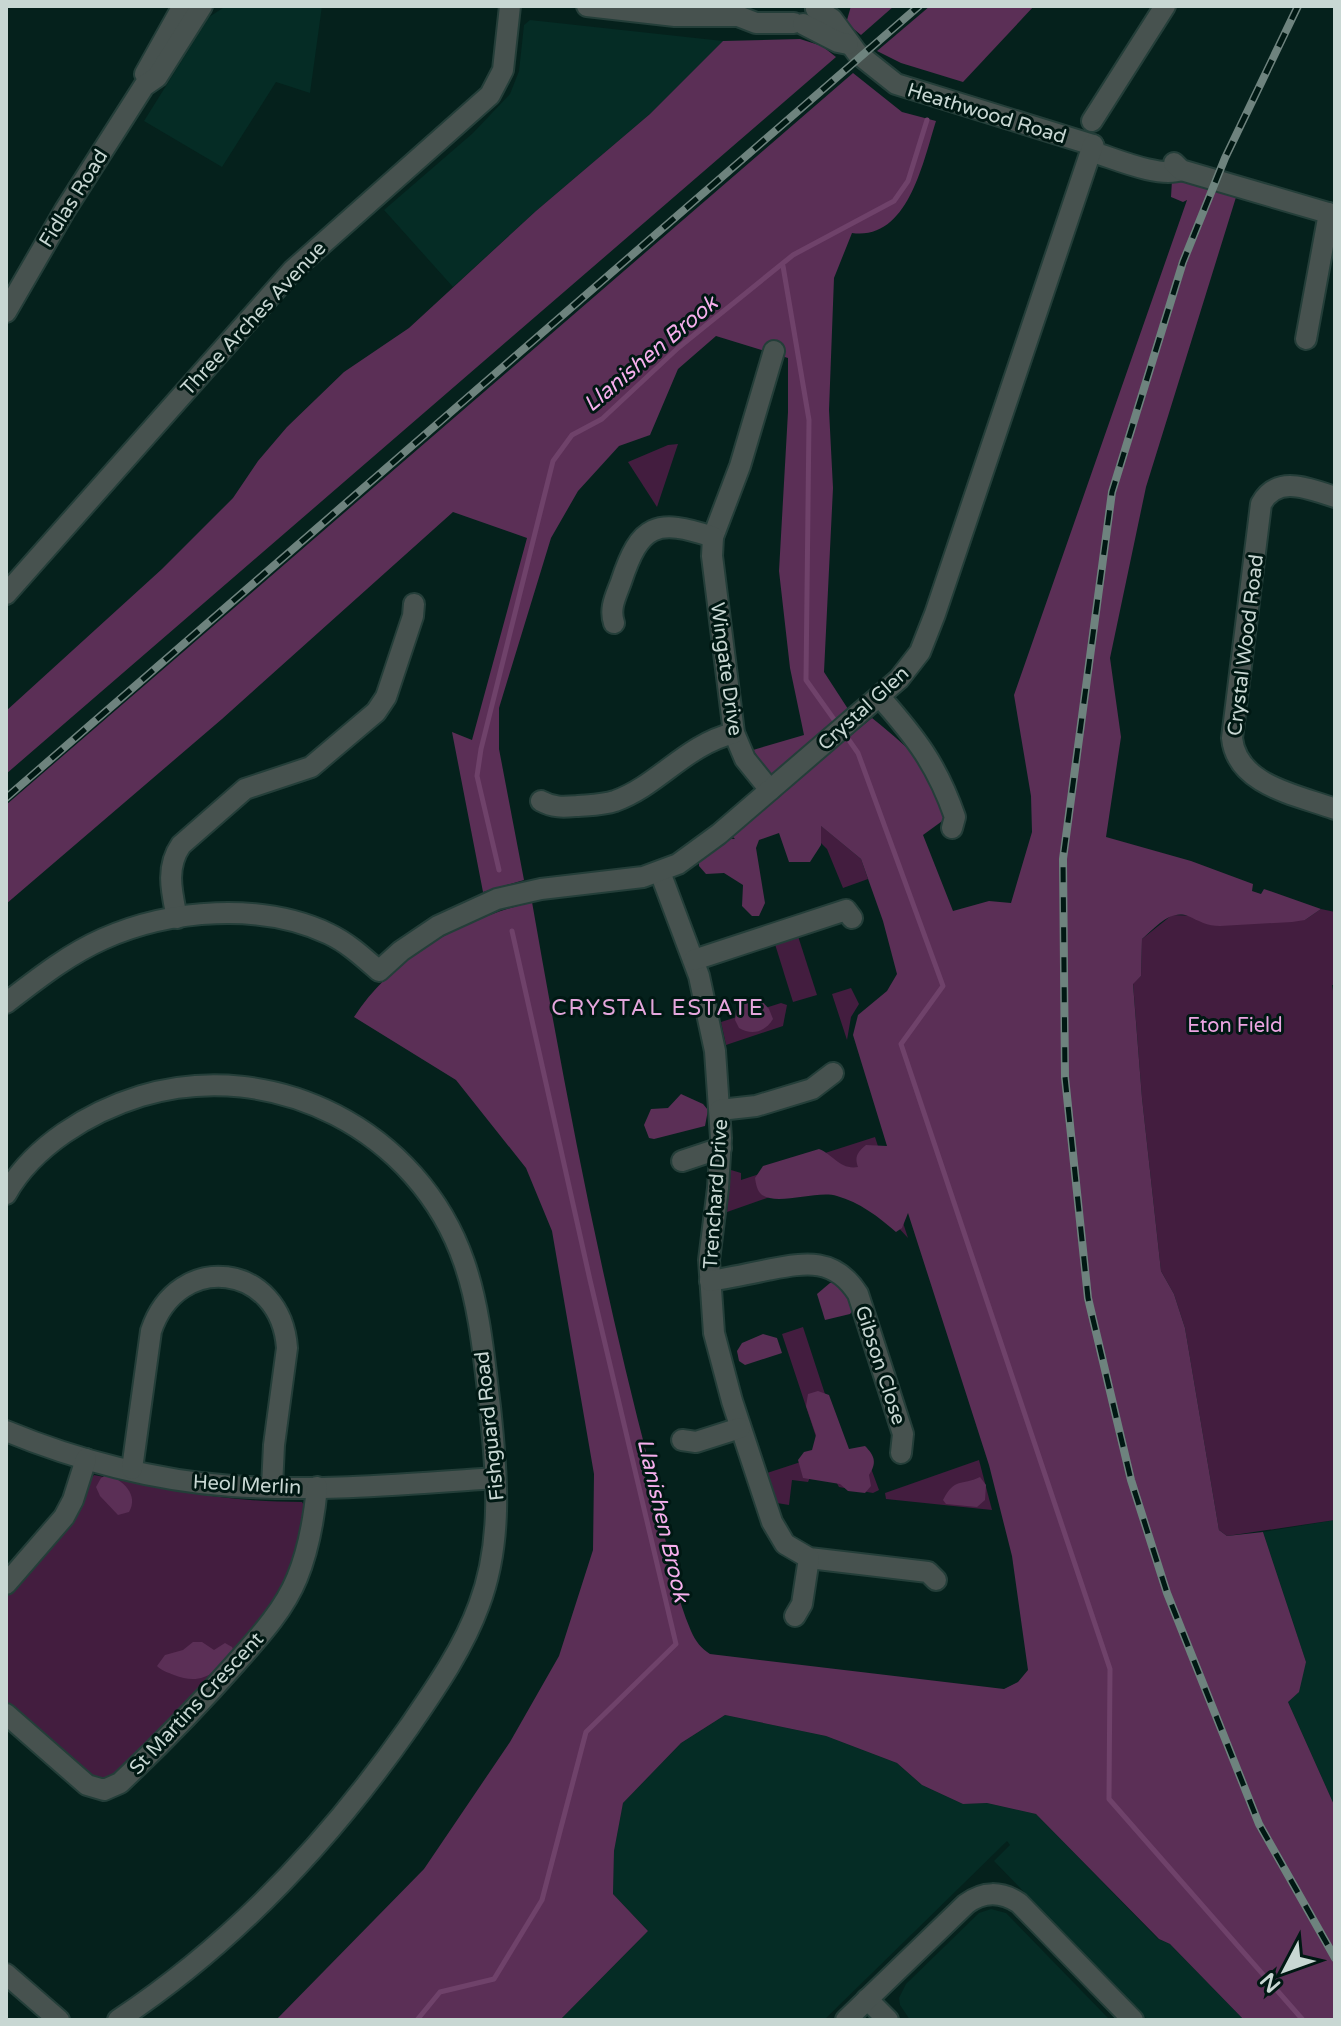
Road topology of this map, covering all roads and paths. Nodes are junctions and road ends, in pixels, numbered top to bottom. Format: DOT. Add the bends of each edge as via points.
graph roads {
  1 [pos="183,6"];
  2 [pos="202,6"];
  3 [pos="510,6"];
  4 [pos="587,6"];
  5 [pos="1165,6"];
  6 [pos="743,11"];
  7 [pos="803,14"];
  8 [pos="144,86"];
  9 [pos="1092,121"];
  10 [pos="1093,145"];
  11 [pos="1332,214"];
  12 [pos="6,312"];
  13 [pos="1306,339"];
  14 [pos="774,351"];
  15 [pos="1335,497"];
  16 [pos="713,537"];
  17 [pos="6,594"];
  18 [pos="414,604"];
  19 [pos="614,623"];
  20 [pos="880,697"];
  21 [pos="734,733"];
  22 [pos="770,790"];
  23 [pos="541,801"];
  24 [pos="1335,809"];
  25 [pos="952,828"];
  26 [pos="660,872"];
  27 [pos="177,918"];
  28 [pos="852,918"];
  29 [pos="694,960"];
  30 [pos="6,1003"];
  31 [pos="833,1073"];
  32 [pos="720,1110"];
  33 [pos="721,1148"];
  34 [pos="682,1161"];
  35 [pos="6,1194"];
  36 [pos="710,1281"];
  37 [pos="740,1428"];
  38 [pos="6,1431"];
  39 [pos="682,1440"];
  40 [pos="901,1453"];
  41 [pos="86,1459"];
  42 [pos="132,1469"];
  43 [pos="495,1478"];
  44 [pos="272,1487"];
  45 [pos="317,1487"];
  46 [pos="809,1558"];
  47 [pos="936,1580"];
  48 [pos="6,1584"];
  49 [pos="795,1616"];
  50 [pos="6,1714"];
  51 [pos="6,1974"];
  52 [pos="867,1999"];
  53 [pos="59,2020"];
  54 [pos="118,2020"];
  55 [pos="846,2020"];
  56 [pos="888,2020"];
  57 [pos="1133,2020"];
  1 -- 8 [label="street, Fidlas Road" via="145,70"];
  2 -- 8 [label="street, Fidlas Road" via="157,77"];
  3 -- 17 [label="street, Three Arches Avenue" via="503,70 490,95 293,270"];
  4 -- 6 [label="street, Heathwood Road" via="675,16"];
  5 -- 9 [label="street"];
  6 -- 7 [label="street, Heathwood Road" via="756,23"];
  7 -- 10 [label="street, Heathwood Road" via="832,19 848,44 876,70 908,89"];
  8 -- 12 [label="street, Fidlas Road"];
  10 -- 11 [label="street, Heathwood Road" via="1095,140 1173,162 1181,170"];
  10 -- 20 [label="street, Crystal Glen" via="927,636 910,667"];
  11 -- 13 [label="street"];
  14 -- 16 [label="street, Wingate Drive"];
  15 -- 24 [label="street, Crystal Wood Road" via="1283,485 1271,490 1261,504 1232,738 1237,758 1254,776"];
  16 -- 19 [label="street" via="668,526 641,538 610,612"];
  16 -- 21 [label="street, Wingate Drive"];
  18 -- 27 [label="street" via="386,697 376,712 311,767 245,789 181,845 170,875"];
  20 -- 22 [label="street, Crystal Glen"];
  20 -- 25 [label="street" via="929,757 955,817"];
  21 -- 22 [label="street, Wingate Drive" via="745,759"];
  21 -- 23 [label="street" via="704,743 615,800 554,807"];
  22 -- 26 [label="street, Crystal Glen" via="691,856"];
  26 -- 27 [label="street, Crystal Glen" via="497,899 438,926 379,971 332,936 297,922 246,914"];
  26 -- 29 [label="street, Trenchard Drive"];
  27 -- 30 [label="street" via="142,925 88,947"];
  28 -- 29 [label="street" via="846,910"];
  29 -- 32 [label="street, Trenchard Drive" via="711,1022"];
  31 -- 32 [label="street" via="812,1089 756,1106"];
  32 -- 33 [label="street, Trenchard Drive"];
  33 -- 34 [label="street"];
  33 -- 36 [label="street, Trenchard Drive"];
  35 -- 43 [label="street, Fishguard Road" via="20,1172 57,1138 114,1106 157,1091 253,1088 340,1116 384,1145 412,1172 453,1236 474,1300"];
  36 -- 37 [label="street, Trenchard Drive" via="718,1358"];
  36 -- 40 [label="street, Gibson Close" via="805,1263 846,1279 858,1294 899,1420"];
  37 -- 39 [label="street" via="696,1442"];
  37 -- 46 [label="street, Trenchard Drive" via="778,1534"];
  38 -- 41 [label="street, Heol Merlin"];
  41 -- 42 [label="street, Heol Merlin"];
  41 -- 48 [label="street" via="64,1517"];
  42 -- 44 [label="street, Heol Merlin" via="213,1484"];
  42 -- 44 [label="street" via="155,1317 179,1288 201,1278 227,1276 268,1298 286,1336"];
  43 -- 45 [label="street, Heol Merlin"];
  43 -- 54 [label="street, Fishguard Road" via="494,1548 480,1604 404,1733 347,1810 281,1883 192,1965"];
  44 -- 45 [label="street, Heol Merlin"];
  45 -- 50 [label="street, St Martins Crescent" via="297,1579 279,1610 223,1679 120,1783 104,1790 87,1785"];
  46 -- 47 [label="street" via="928,1572"];
  46 -- 49 [label="street"];
  51 -- 53 [label="street"];
  52 -- 55 [label="street"];
  52 -- 56 [label="street"];
  52 -- 57 [label="street" via="966,1904 983,1894 999,1894 1019,1903"];
}
